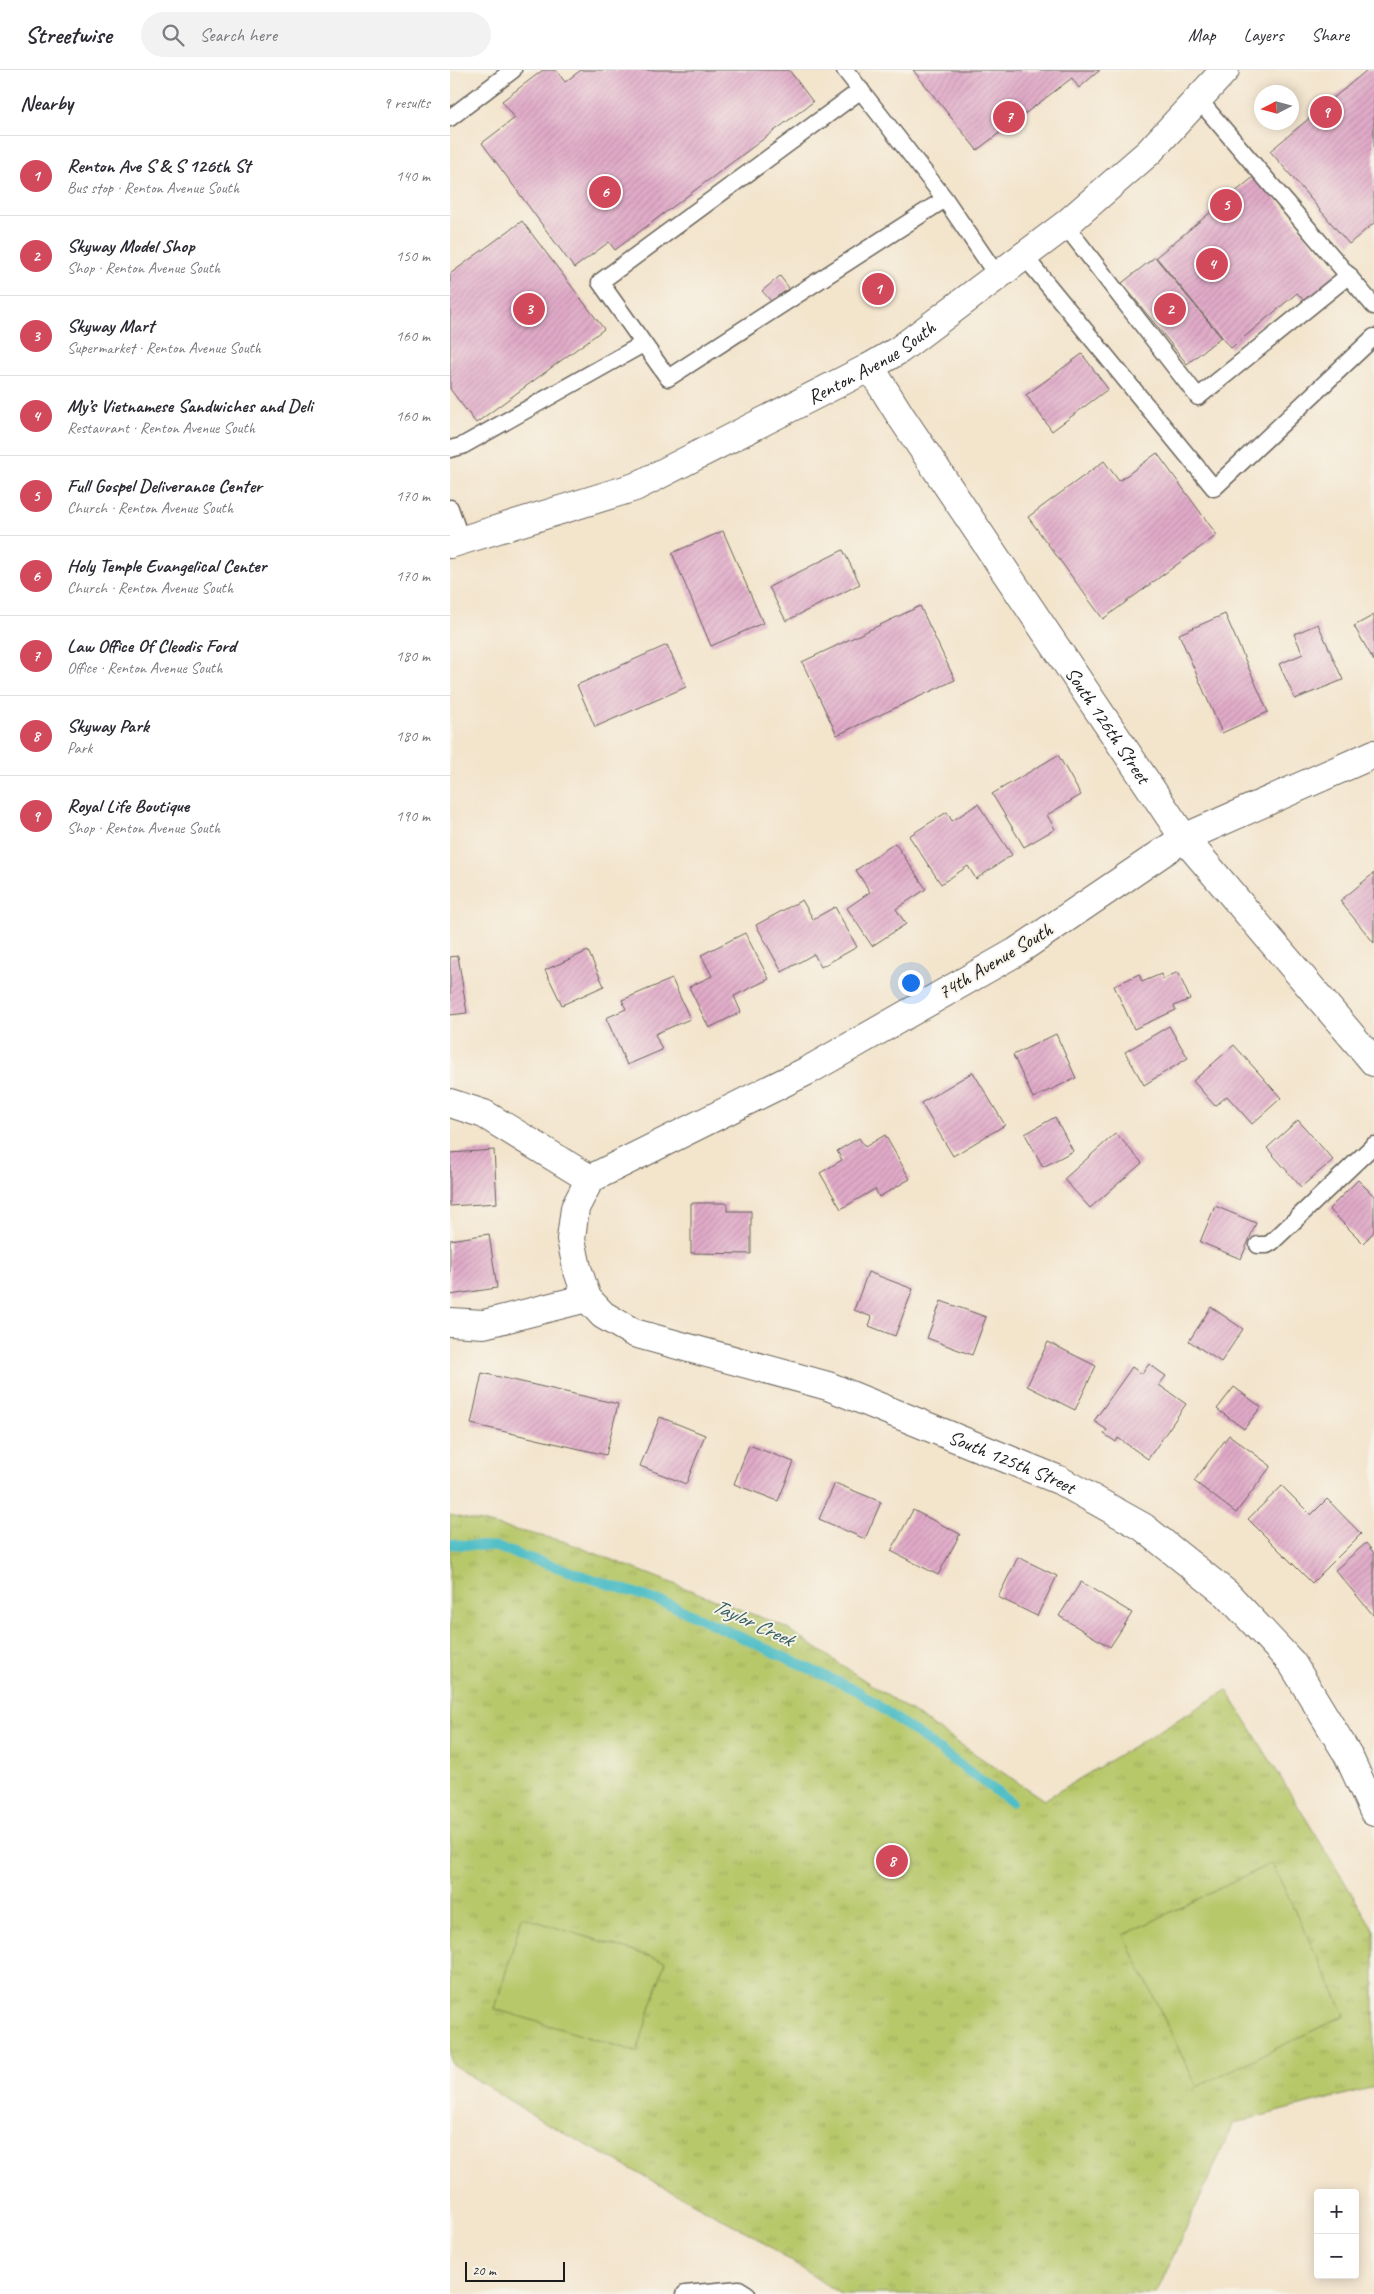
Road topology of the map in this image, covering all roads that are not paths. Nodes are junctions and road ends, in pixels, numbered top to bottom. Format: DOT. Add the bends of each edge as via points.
graph roads {
  1 [pos="513,70"];
  2 [pos="845,70"];
  3 [pos="1226,70"];
  4 [pos="861,90"];
  5 [pos="1199,100"];
  6 [pos="450,118"];
  7 [pos="945,199"];
  8 [pos="1065,225"];
  9 [pos="1025,256"];
  10 [pos="1349,275"];
  11 [pos="998,277"];
  12 [pos="1374,306"];
  13 [pos="1374,337"];
  14 [pos="643,344"];
  15 [pos="870,367"];
  16 [pos="450,449"];
  17 [pos="450,508"];
  18 [pos="456,542"];
  19 [pos="1374,754"];
  20 [pos="1184,838"];
  21 [pos="1374,1062"];
  22 [pos="450,1103"];
  23 [pos="1374,1145"];
  24 [pos="590,1178"];
  25 [pos="1258,1245"];
  26 [pos="587,1298"];
  27 [pos="450,1322"];
  28 [pos="1374,1812"];
  29 [pos="685,2294"];
  30 [pos="747,2294"];
  1 -- 6 [label="lane"];
  2 -- 4 [label="lane"];
  3 -- 5 [label="street, Renton Avenue South"];
  4 -- 7 [label="lane"];
  4 -- 14 [label="lane" via="600,282"];
  5 -- 8 [label="street, Renton Avenue South" via="1149,152"];
  5 -- 10 [label="lane"];
  7 -- 11 [label="lane"];
  7 -- 14 [label="lane" via="668,378"];
  8 -- 9 [label="street, Renton Avenue South"];
  8 -- 10 [label="lane" via="1198,397"];
  9 -- 11 [label="street, Renton Avenue South"];
  9 -- 13 [label="lane" via="1214,488"];
  10 -- 12 [label="lane"];
  11 -- 15 [label="street, Renton Avenue South"];
  14 -- 16 [label="lane" via="462,446"];
  15 -- 18 [label="street, Renton Avenue South" via="635,487"];
  15 -- 20 [label="street, South 126th Street"];
  17 -- 18 [label="lane"];
  19 -- 20 [label="street, 74th Avenue South"];
  20 -- 21 [label="street, South 126th Street"];
  20 -- 24 [label="street, 74th Avenue South" via="1007,956 809,1070"];
  22 -- 24 [label="street" via="484,1114"];
  23 -- 25 [label="lane" via="1272,1242"];
  24 -- 26 [label="street, South 125th Street" via="575,1208 571,1239"];
  26 -- 27 [label="street" via="484,1324"];
  26 -- 28 [label="street, South 125th Street" via="603,1315 634,1333 828,1386 1059,1480 1143,1527 1227,1594 1292,1663 1348,1755"];
  29 -- 30 [label="lane" via="739,2289"];
}
